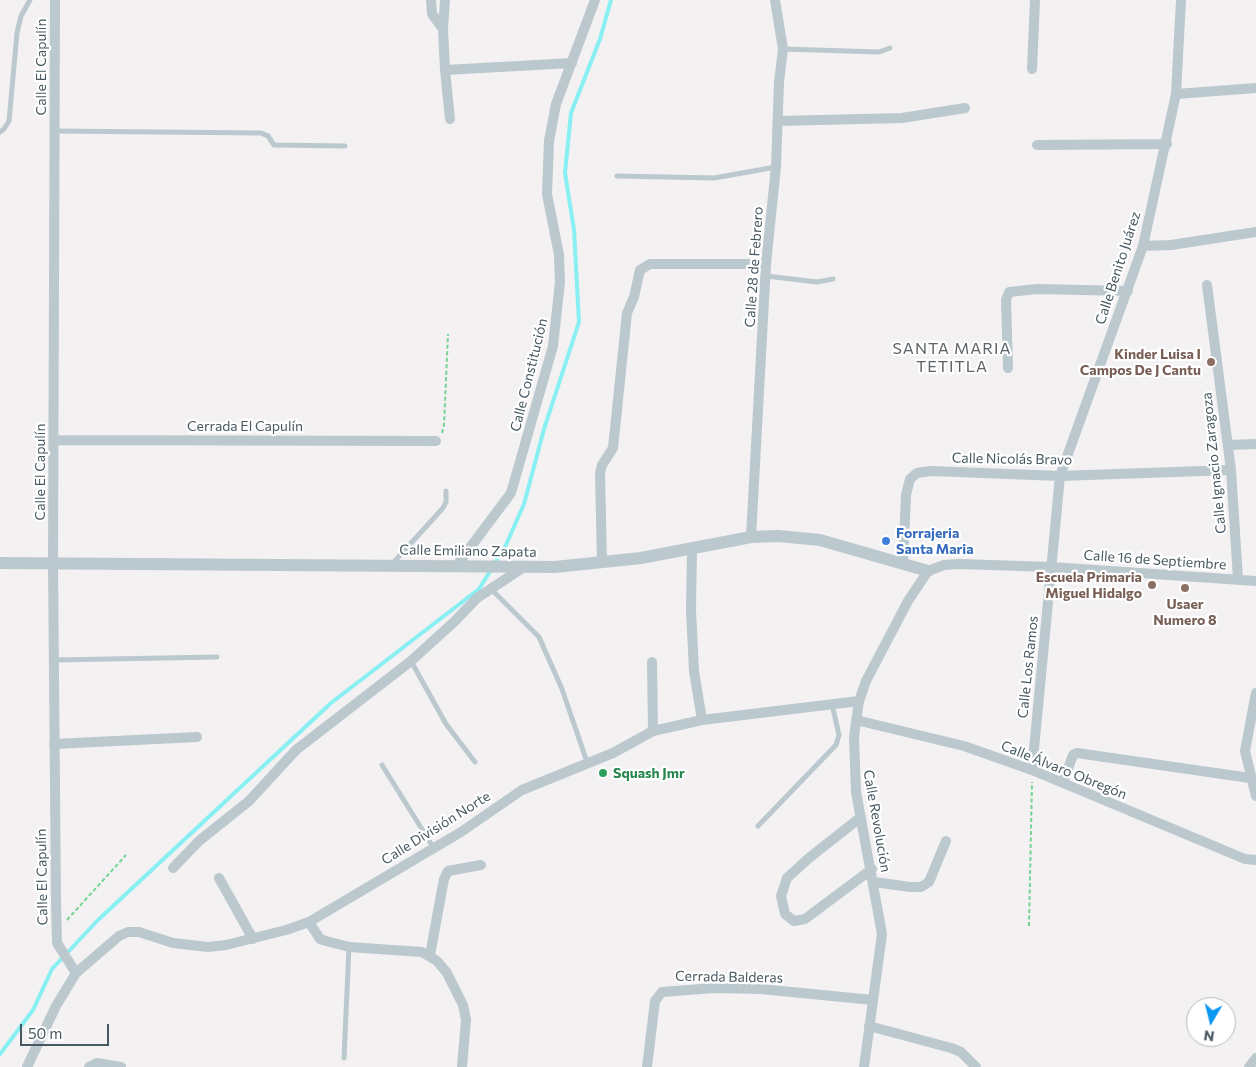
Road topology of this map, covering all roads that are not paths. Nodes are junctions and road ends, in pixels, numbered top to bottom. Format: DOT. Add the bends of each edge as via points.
graph roads {
  1 [pos="30,0"];
  2 [pos="55,0"];
  3 [pos="431,0"];
  4 [pos="444,0"];
  5 [pos="595,0"];
  6 [pos="775,0"];
  7 [pos="1035,0"];
  8 [pos="1182,0"];
  9 [pos="443,29"];
  10 [pos="890,48"];
  11 [pos="783,49"];
  12 [pos="572,63"];
  13 [pos="1032,69"];
  14 [pos="445,70"];
  15 [pos="1256,88"];
  16 [pos="1176,94"];
  17 [pos="965,108"];
  18 [pos="450,119"];
  19 [pos="778,121"];
  20 [pos="55,131"];
  21 [pos="0,132"];
  22 [pos="1167,144"];
  23 [pos="1037,145"];
  24 [pos="345,146"];
  25 [pos="776,167"];
  26 [pos="617,176"];
  27 [pos="1256,232"];
  28 [pos="1143,246"];
  29 [pos="766,264"];
  30 [pos="766,276"];
  31 [pos="833,278"];
  32 [pos="1207,286"];
  33 [pos="1128,291"];
  34 [pos="1008,368"];
  35 [pos="54,440"];
  36 [pos="436,441"];
  37 [pos="1256,444"];
  38 [pos="1228,445"];
  39 [pos="1231,470"];
  40 [pos="1060,476"];
  41 [pos="446,490"];
  42 [pos="751,537"];
  43 [pos="692,548"];
  44 [pos="0,563"];
  45 [pos="53,564"];
  46 [pos="602,564"];
  47 [pos="903,564"];
  48 [pos="463,565"];
  49 [pos="391,566"];
  50 [pos="524,567"];
  51 [pos="1052,567"];
  52 [pos="928,571"];
  53 [pos="1238,579"];
  54 [pos="1256,581"];
  55 [pos="491,589"];
  56 [pos="217,657"];
  57 [pos="54,660"];
  58 [pos="411,661"];
  59 [pos="652,662"];
  60 [pos="1256,692"];
  61 [pos="859,701"];
  62 [pos="832,703"];
  63 [pos="702,720"];
  64 [pos="856,720"];
  65 [pos="653,731"];
  66 [pos="197,737"];
  67 [pos="54,744"];
  68 [pos="475,762"];
  69 [pos="587,762"];
  70 [pos="382,766"];
  71 [pos="1032,770"];
  72 [pos="1250,778"];
  73 [pos="1063,782"];
  74 [pos="1256,796"];
  75 [pos="861,817"];
  76 [pos="758,826"];
  77 [pos="946,841"];
  78 [pos="433,847"];
  79 [pos="1256,860"];
  80 [pos="481,864"];
  81 [pos="173,868"];
  82 [pos="872,869"];
  83 [pos="219,878"];
  84 [pos="874,882"];
  85 [pos="308,922"];
  86 [pos="253,939"];
  87 [pos="349,947"];
  88 [pos="430,955"];
  89 [pos="75,971"];
  90 [pos="874,1000"];
  91 [pos="869,1026"];
  92 [pos="344,1058"];
  93 [pos="1256,1058"];
  94 [pos="28,1067"];
  95 [pos="89,1067"];
  96 [pos="121,1067"];
  97 [pos="462,1067"];
  98 [pos="647,1067"];
  99 [pos="864,1067"];
  100 [pos="976,1067"];
  101 [pos="1249,1067"];
  1 -- 21 [label="lane" via="16,33 9,121"];
  2 -- 20 [label="street, Calle El Capulín"];
  3 -- 9 [label="street" via="432,14"];
  4 -- 9 [label="street"];
  5 -- 12 [label="street, Calle Constitución"];
  6 -- 11 [label="street, Calle 28 de Febrero"];
  7 -- 13 [label="street"];
  8 -- 16 [label="street, Calle Benito Juárez"];
  9 -- 14 [label="street"];
  10 -- 11 [label="lane" via="879,52"];
  11 -- 19 [label="street, Calle 28 de Febrero"];
  12 -- 14 [label="street"];
  12 -- 48 [label="street, Calle Constitución" via="552,119 547,161 547,194 559,255 560,282 553,346 511,493"];
  14 -- 18 [label="street"];
  15 -- 16 [label="street"];
  16 -- 22 [label="street, Calle Benito Juárez"];
  17 -- 19 [label="street" via="902,118"];
  19 -- 25 [label="street, Calle 28 de Febrero"];
  20 -- 24 [label="lane" via="261,133 268,136 274,145 280,146"];
  20 -- 35 [label="street, Calle El Capulín"];
  22 -- 23 [label="street"];
  22 -- 28 [label="street, Calle Benito Juárez"];
  25 -- 26 [label="lane" via="714,178"];
  25 -- 29 [label="street, Calle 28 de Febrero"];
  27 -- 28 [label="street"];
  28 -- 33 [label="street, Calle Benito Juárez"];
  29 -- 30 [label="street, Calle 28 de Febrero"];
  29 -- 46 [label="street" via="650,264 640,270 627,313 613,448 600,473"];
  30 -- 31 [label="lane" via="816,282"];
  30 -- 42 [label="street, Calle 28 de Febrero"];
  32 -- 38 [label="street, Calle Ignacio Zaragoza"];
  33 -- 34 [label="street" via="1015,289 1009,292 1006,296"];
  33 -- 40 [label="street, Calle Benito Juárez"];
  35 -- 36 [label="street, Cerrada El Capulín"];
  35 -- 45 [label="street, Calle El Capulín"];
  37 -- 38 [label="street"];
  38 -- 39 [label="street, Calle Ignacio Zaragoza"];
  39 -- 40 [label="street, Calle Nicolás Bravo"];
  39 -- 53 [label="street, Calle Ignacio Zaragoza"];
  40 -- 47 [label="street, Calle Nicolás Bravo" via="917,472 910,478 906,495"];
  40 -- 51 [label="street, Calle Benito Juárez"];
  41 -- 49 [label="lane" via="443,508"];
  42 -- 43 [label="street, Calle Emiliano Zapata"];
  42 -- 47 [label="street, Calle Emiliano Zapata" via="820,540"];
  43 -- 46 [label="street, Calle Emiliano Zapata"];
  43 -- 63 [label="street" via="694,671"];
  44 -- 45 [label="street, Calle Emiliano Zapata"];
  45 -- 49 [label="street, Calle Emiliano Zapata"];
  45 -- 57 [label="street, Calle El Capulín"];
  46 -- 50 [label="street, Calle Emiliano Zapata"];
  47 -- 52 [label="street, Calle Emiliano Zapata"];
  48 -- 49 [label="street, Calle Emiliano Zapata"];
  48 -- 50 [label="street, Calle Emiliano Zapata"];
  50 -- 55 [label="street"];
  51 -- 52 [label="street" via="959,564"];
  51 -- 53 [label="street, Calle 16 de Septiembre"];
  51 -- 71 [label="street, Calle Los Ramos"];
  52 -- 61 [label="street, Calle Revolución" via="889,634"];
  53 -- 54 [label="street, Calle 16 de Septiembre"];
  55 -- 58 [label="street" via="477,598"];
  55 -- 69 [label="lane" via="539,637 562,689"];
  56 -- 57 [label="lane"];
  57 -- 67 [label="street, Calle El Capulín"];
  58 -- 68 [label="lane" via="446,724"];
  58 -- 81 [label="street" via="296,750 249,801 199,841"];
  59 -- 65 [label="street"];
  60 -- 72 [label="street" via="1245,751"];
  61 -- 62 [label="street, Calle División Norte"];
  61 -- 64 [label="street, Calle Revolución"];
  62 -- 63 [label="street, Calle División Norte"];
  62 -- 76 [label="lane" via="839,735 836,745"];
  63 -- 65 [label="street, Calle División Norte"];
  64 -- 71 [label="street, Calle Álvaro Obregón" via="964,746"];
  64 -- 75 [label="street, Calle Revolución" via="854,770"];
  65 -- 69 [label="street, Calle División Norte" via="613,753"];
  66 -- 67 [label="street"];
  67 -- 89 [label="street, Calle El Capulín" via="56,930 58,943"];
  69 -- 78 [label="street, Calle División Norte" via="522,790"];
  70 -- 78 [label="lane"];
  71 -- 73 [label="street, Calle Álvaro Obregón"];
  72 -- 73 [label="street" via="1077,753 1072,755"];
  72 -- 74 [label="street"];
  73 -- 79 [label="street, Calle Álvaro Obregón" via="1244,859"];
  75 -- 82 [label="street, Calle Revolución"];
  75 -- 82 [label="street" via="787,878 781,896 785,914 794,921 805,919"];
  77 -- 84 [label="street" via="935,872 921,887"];
  78 -- 85 [label="street, Calle División Norte"];
  80 -- 88 [label="street" via="448,871"];
  82 -- 84 [label="street, Calle Revolución"];
  83 -- 86 [label="street"];
  84 -- 90 [label="street, Calle Revolución" via="882,934"];
  85 -- 86 [label="street, Calle División Norte"];
  85 -- 87 [label="street" via="320,939"];
  86 -- 89 [label="street, Calle División Norte" via="226,945 194,946 128,932"];
  87 -- 88 [label="street"];
  87 -- 92 [label="lane"];
  88 -- 97 [label="street" via="448,973 463,1005 466,1020"];
  89 -- 94 [label="street"];
  90 -- 91 [label="street, Calle Revolución"];
  90 -- 98 [label="street, Cerrada Balderas" via="761,989 662,992 655,1001"];
  91 -- 99 [label="street, Calle Revolución"];
  91 -- 100 [label="street" via="951,1048 961,1052"];
  93 -- 101 [label="street"];
  95 -- 96 [label="street" via="97,1063"];
}
